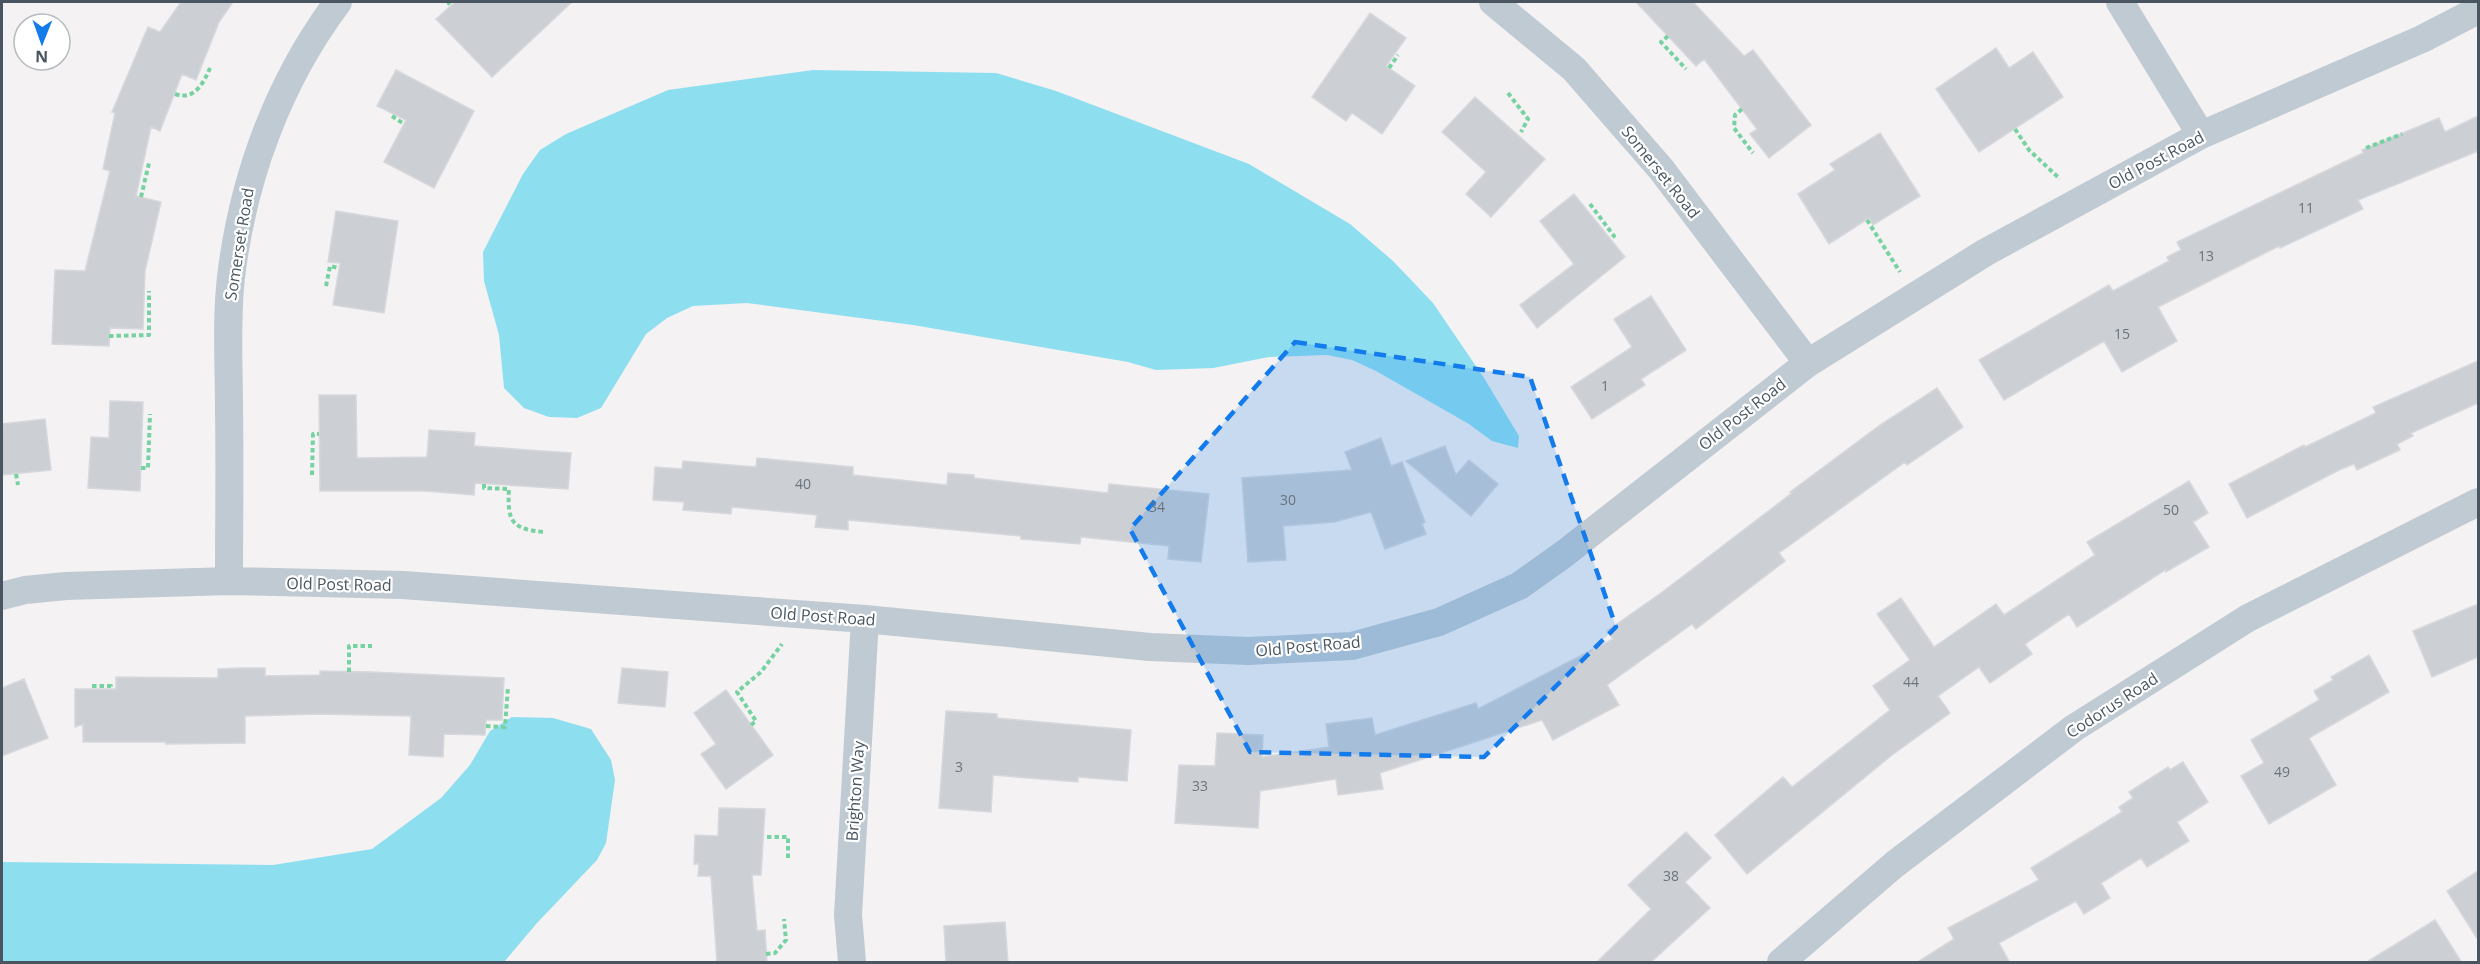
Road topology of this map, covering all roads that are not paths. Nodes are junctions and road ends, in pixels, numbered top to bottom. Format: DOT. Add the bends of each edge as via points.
graph roads {
  1 [pos="338,2"];
  2 [pos="1493,2"];
  3 [pos="2120,2"];
  4 [pos="2478,10"];
  5 [pos="2201,135"];
  6 [pos="1808,363"];
  7 [pos="2478,501"];
  8 [pos="228,581"];
  9 [pos="2,596"];
  10 [pos="865,619"];
  11 [pos="852,963"];
  12 [pos="1781,963"];
  1 -- 8 [label="street, Somerset Road" via="293,72 252,170 242,215 231,277 228,328"];
  2 -- 6 [label="street, Somerset Road" via="1581,77 1661,169"];
  3 -- 5 [label="street"];
  4 -- 5 [label="street, Old Post Road" via="2422,39"];
  5 -- 6 [label="street, Old Post Road" via="1986,252"];
  6 -- 10 [label="street, Old Post Road" via="1519,586 1439,622 1352,646 1248,651 1150,647"];
  7 -- 12 [label="street, Codorus Road" via="2248,618 2074,728 1895,864"];
  8 -- 9 [label="street, Old Post Road" via="59,586"];
  8 -- 10 [label="street, Old Post Road" via="403,585"];
  10 -- 11 [label="street, Brighton Way" via="848,915"];
}
